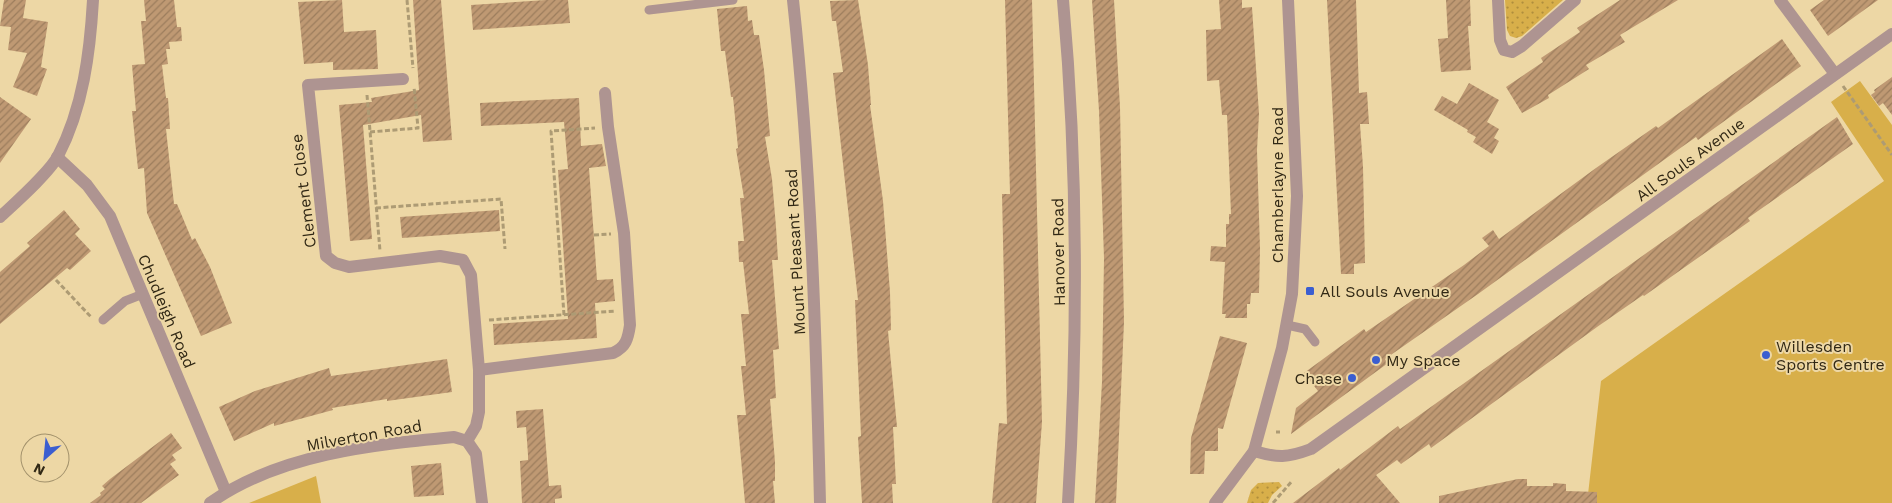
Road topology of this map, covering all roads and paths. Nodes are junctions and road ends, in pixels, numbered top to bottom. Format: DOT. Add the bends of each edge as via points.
graph roads {
  1 [pos="93,0"];
  2 [pos="733,0"];
  3 [pos="793,0"];
  4 [pos="1063,0"];
  5 [pos="1288,0"];
  6 [pos="1498,0"];
  7 [pos="1574,0"];
  8 [pos="1780,0"];
  9 [pos="649,10"];
  10 [pos="1892,34"];
  11 [pos="1835,74"];
  12 [pos="404,85"];
  13 [pos="1844,88"];
  14 [pos="415,90"];
  15 [pos="376,93"];
  16 [pos="605,93"];
  17 [pos="608,127"];
  18 [pos="1892,155"];
  19 [pos="57,157"];
  20 [pos="376,208"];
  21 [pos="0,217"];
  22 [pos="505,249"];
  23 [pos="381,262"];
  24 [pos="56,280"];
  25 [pos="143,294"];
  26 [pos="629,311"];
  27 [pos="564,315"];
  28 [pos="103,320"];
  29 [pos="489,320"];
  30 [pos="1287,324"];
  31 [pos="1315,342"];
  32 [pos="478,370"];
  33 [pos="467,441"];
  34 [pos="1254,451"];
  35 [pos="1292,481"];
  36 [pos="226,492"];
  37 [pos="210,503"];
  38 [pos="482,503"];
  39 [pos="820,503"];
  40 [pos="1068,503"];
  41 [pos="1214,503"];
  42 [pos="1272,503"];
  1 -- 19 [label="street" via="90,48 79,103"];
  2 -- 9 [label="lane"];
  3 -- 39 [label="street, Mount Pleasant Road" via="814,286"];
  4 -- 40 [label="street, Hanover Road" via="1076,275"];
  5 -- 30 [label="street, Chamberlayne Road" via="1297,202 1292,294"];
  6 -- 7 [label="street" via="1500,40 1504,50 1512,52"];
  8 -- 11 [label="street"];
  10 -- 11 [label="street, All Souls Avenue"];
  11 -- 34 [label="street, All Souls Avenue" via="1311,449 1290,457 1273,457"];
  12 -- 14 [label="path"];
  12 -- 23 [label="street, Clement Close" via="308,85 326,256 334,263 349,267"];
  13 -- 18 [label="path"];
  15 -- 20 [label="path" via="367,93"];
  16 -- 17 [label="street"];
  17 -- 26 [label="street" via="624,234"];
  17 -- 27 [label="path" via="551,130"];
  19 -- 21 [label="street" via="20,200"];
  19 -- 25 [label="street, Chudleigh Road" via="87,185 110,216"];
  20 -- 22 [label="path" via="501,198"];
  20 -- 23 [label="path"];
  23 -- 32 [label="street, Clement Close" via="440,256 463,260 471,275"];
  24 -- 28 [label="path" via="99,325"];
  25 -- 28 [label="lane" via="126,301"];
  25 -- 36 [label="street, Chudleigh Road"];
  26 -- 27 [label="path"];
  26 -- 32 [label="street" via="628,340 622,349 613,353"];
  27 -- 29 [label="path"];
  30 -- 31 [label="lane" via="1305,329"];
  30 -- 34 [label="street, Chamberlayne Road"];
  32 -- 33 [label="street, Clement Close" via="479,412 476,426"];
  33 -- 36 [label="street, Milverton Road" via="454,437 369,447 306,460 252,478"];
  33 -- 38 [label="street" via="476,454"];
  34 -- 41 [label="street, Chamberlayne Road"];
  35 -- 42 [label="path"];
  36 -- 37 [label="street, Milverton Road"];
}
